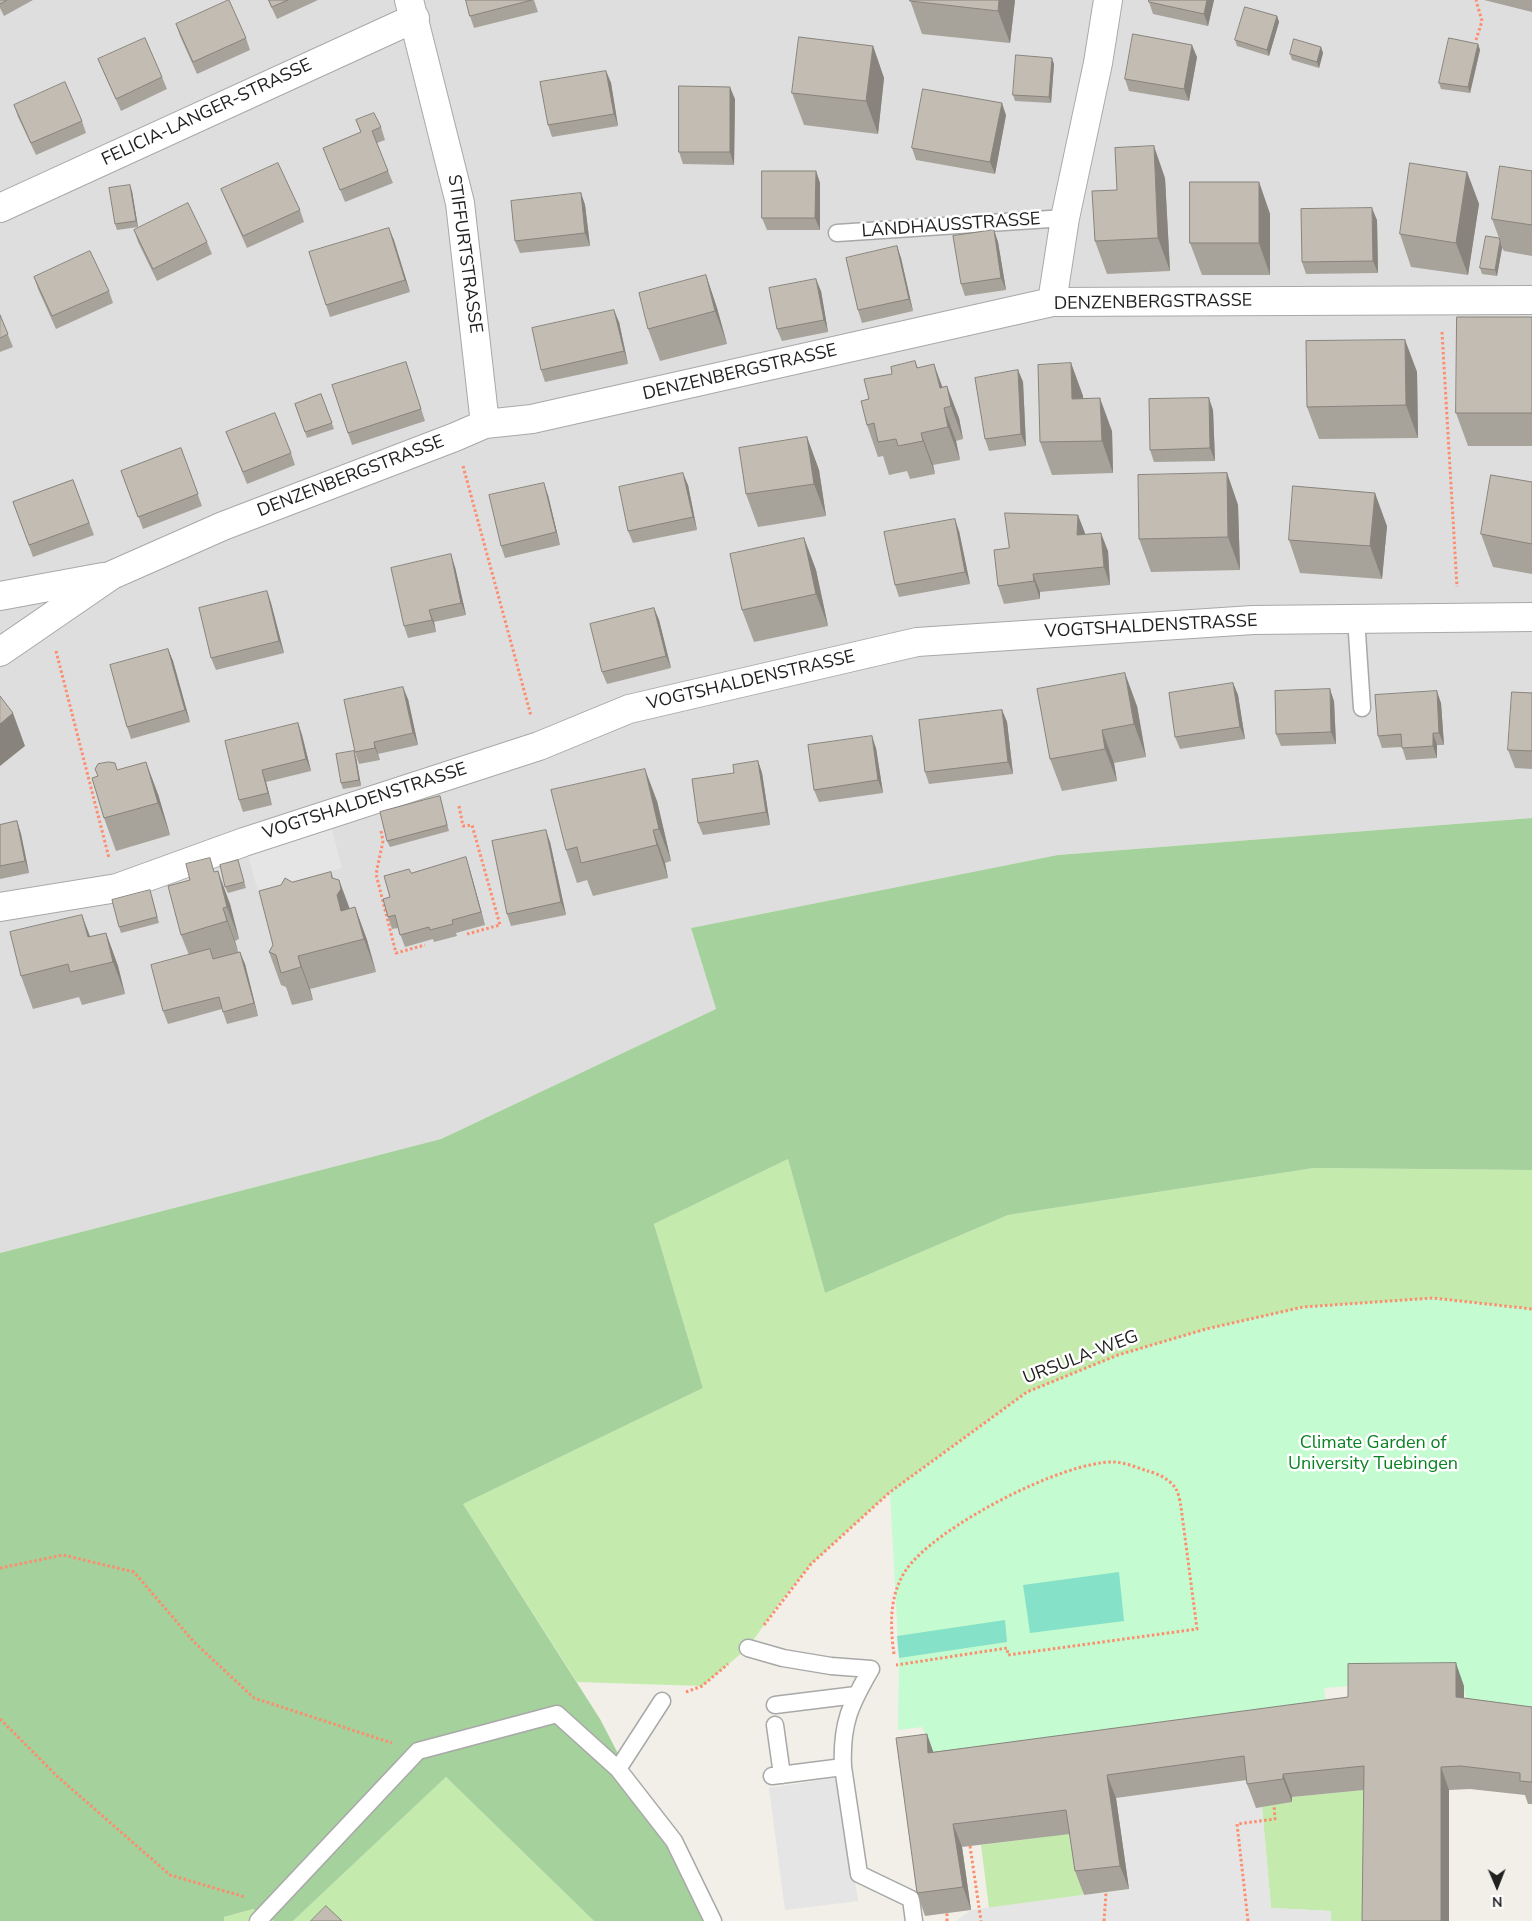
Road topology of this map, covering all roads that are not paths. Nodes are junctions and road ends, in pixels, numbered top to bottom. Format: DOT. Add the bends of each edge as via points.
graph roads {
  1 [pos="1108,0"];
  2 [pos="412,9"];
  3 [pos="0,208"];
  4 [pos="1065,218"];
  5 [pos="837,233"];
  6 [pos="1532,300"];
  7 [pos="1052,302"];
  8 [pos="485,424"];
  9 [pos="112,575"];
  10 [pos="0,596"];
  11 [pos="1532,617"];
  12 [pos="1356,618"];
  13 [pos="0,652"];
  14 [pos="1362,708"];
  15 [pos="0,907"];
  16 [pos="748,1648"];
  17 [pos="856,1695"];
  18 [pos="662,1702"];
  19 [pos="775,1705"];
  20 [pos="775,1725"];
  21 [pos="843,1767"];
  22 [pos="618,1769"];
  23 [pos="258,1921"];
  24 [pos="713,1921"];
  25 [pos="914,1921"];
  1 -- 4 [label="street, LANDHAUSSTRASSE"];
  2 -- 3 [label="street, FELICIA-LANGER-STRASSE"];
  2 -- 8 [label="street, STIFFURTSTRASSE" via="460,203"];
  4 -- 5 [label="lane, LANDHAUSSTRASSE"];
  4 -- 7 [label="street, LANDHAUSSTRASSE"];
  6 -- 7 [label="street, DENZENBERGSTRASSE"];
  7 -- 8 [label="street, DENZENBERGSTRASSE" via="542,417"];
  8 -- 9 [label="street, DENZENBERGSTRASSE" via="456,438 223,526"];
  9 -- 10 [label="street"];
  9 -- 13 [label="street, DENZENBERGSTRASSE"];
  11 -- 12 [label="street, VOGTSHALDENSTRASSE"];
  12 -- 14 [label="lane"];
  12 -- 15 [label="street, VOGTSHALDENSTRASSE" via="1253,620 917,642 629,709 539,746 244,842 117,888"];
  16 -- 17 [label="lane" via="783,1658 871,1669"];
  17 -- 19 [label="lane"];
  17 -- 21 [label="lane" via="846,1717"];
  18 -- 22 [label="lane"];
  20 -- 21 [label="lane" via="777,1776"];
  21 -- 25 [label="lane" via="859,1874 911,1899"];
  22 -- 23 [label="lane" via="557,1714 418,1751"];
  22 -- 24 [label="lane" via="674,1841"];
}
